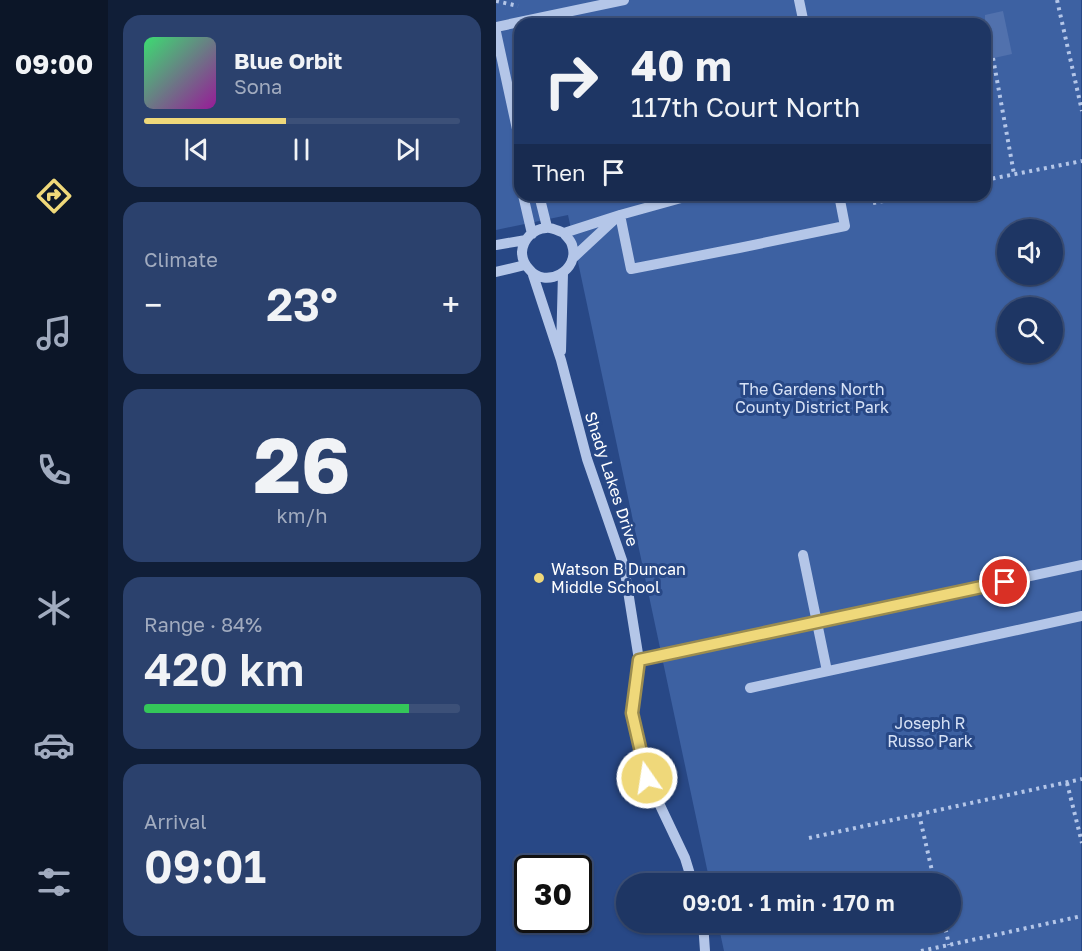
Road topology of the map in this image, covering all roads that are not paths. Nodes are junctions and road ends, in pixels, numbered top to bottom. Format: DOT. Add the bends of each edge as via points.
graph roads {
  1 [pos="624,0"];
  2 [pos="799,0"];
  3 [pos="576,5"];
  4 [pos="529,18"];
  5 [pos="803,18"];
  6 [pos="514,22"];
  7 [pos="496,27"];
  8 [pos="496,32"];
  9 [pos="514,115"];
  10 [pos="524,201"];
  11 [pos="540,201"];
  12 [pos="669,201"];
  13 [pos="840,201"];
  14 [pos="620,214"];
  15 [pos="547,227"];
  16 [pos="564,234"];
  17 [pos="529,237"];
  18 [pos="496,244"];
  19 [pos="572,258"];
  20 [pos="525,265"];
  21 [pos="496,272"];
  22 [pos="563,273"];
  23 [pos="533,275"];
  24 [pos="561,360"];
  25 [pos="803,555"];
  26 [pos="1081,565"];
  27 [pos="1081,616"];
  28 [pos="817,622"];
  29 [pos="639,660"];
  30 [pos="827,671"];
  31 [pos="750,688"];
  32 [pos="690,873"];
  33 [pos="704,933"];
  34 [pos="705,951"];
  1 -- 3 [label="street"];
  2 -- 5 [label="street"];
  3 -- 4 [label="street"];
  6 -- 7 [label="street"];
  8 -- 9 [label="street"];
  10 -- 17 [label="street"];
  11 -- 15 [label="street"];
  12 -- 14 [label="street"];
  13 -- 14 [label="street" via="846,226 631,268"];
  14 -- 16 [label="street"];
  14 -- 19 [label="street"];
  15 -- 16 [label="street"];
  15 -- 17 [label="street"];
  16 -- 19 [label="street" via="572,245"];
  17 -- 18 [label="street"];
  17 -- 20 [label="street" via="522,250"];
  19 -- 22 [label="street"];
  20 -- 21 [label="street"];
  20 -- 23 [label="street"];
  22 -- 23 [label="street" via="552,278"];
  22 -- 24 [label="street, Shady Lakes Drive"];
  23 -- 24 [label="street, Shady Lakes Drive"];
  24 -- 29 [label="street, Shady Lakes Drive" via="587,459 624,566"];
  25 -- 28 [label="street"];
  26 -- 28 [label="street"];
  27 -- 30 [label="street"];
  28 -- 29 [label="street"];
  28 -- 30 [label="street"];
  29 -- 32 [label="street, Shady Lakes Drive" via="632,713 647,778"];
  30 -- 31 [label="street"];
  33 -- 34 [label="street"];
}
